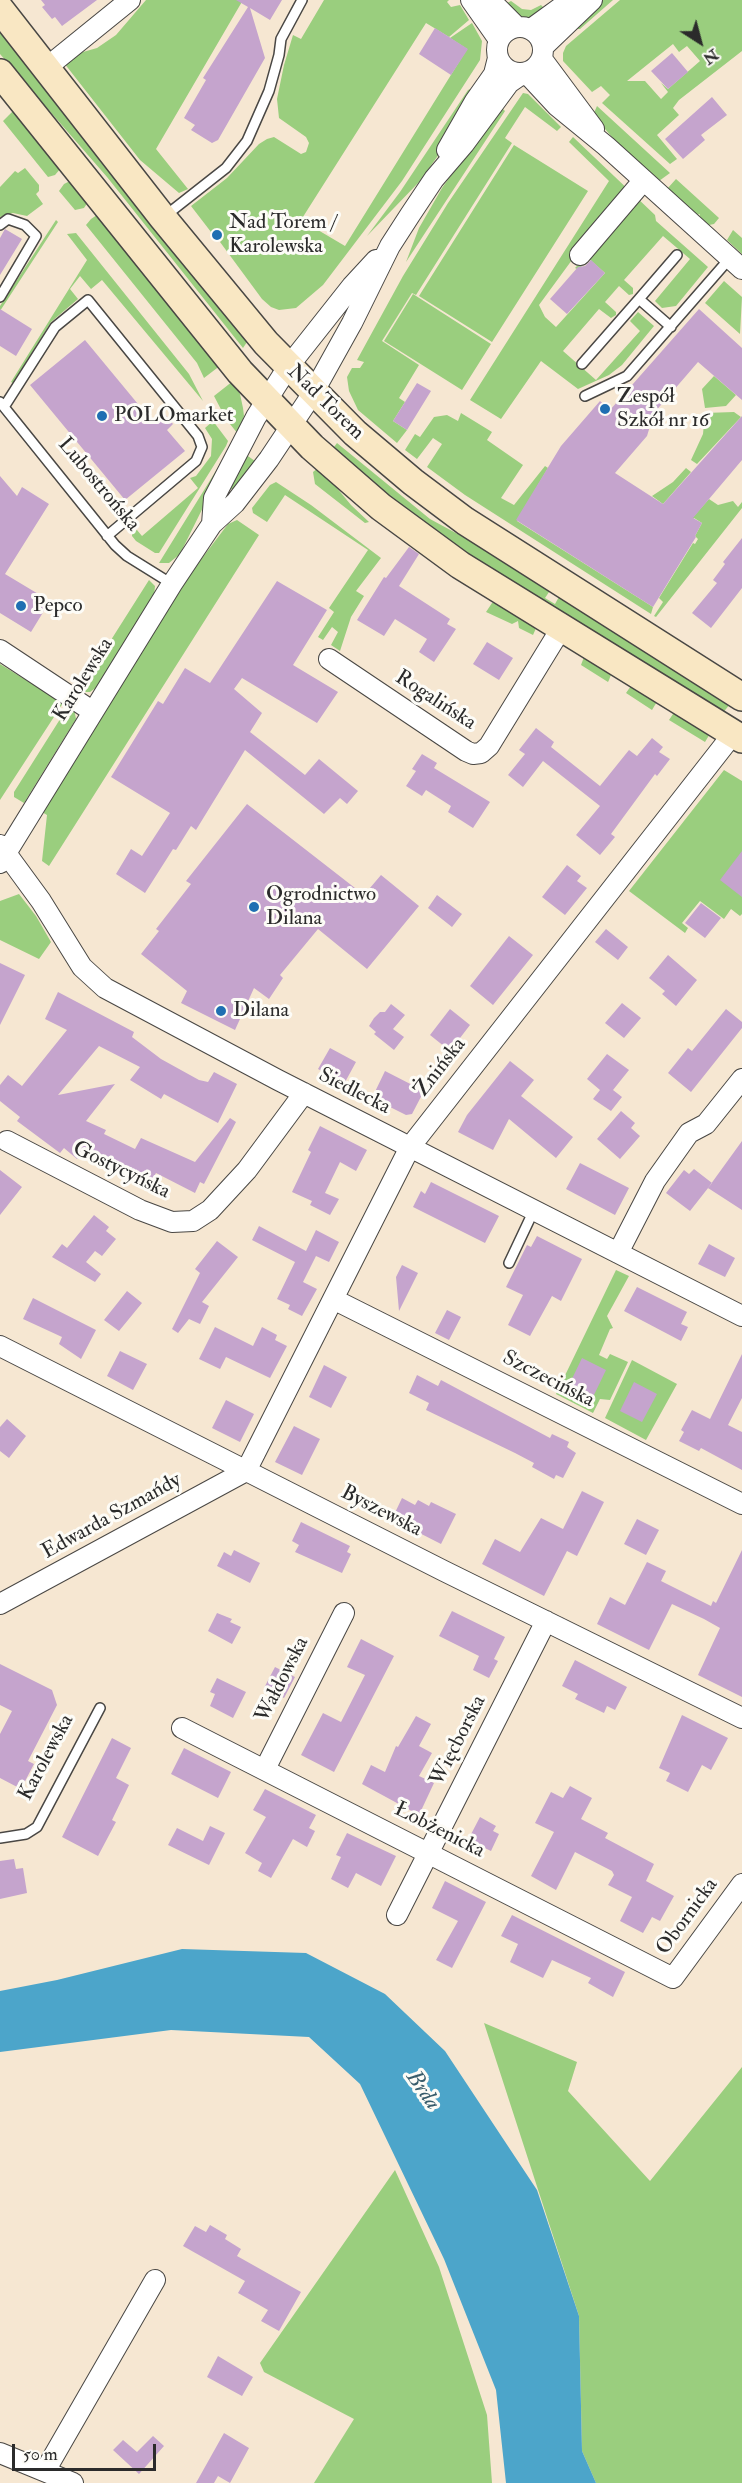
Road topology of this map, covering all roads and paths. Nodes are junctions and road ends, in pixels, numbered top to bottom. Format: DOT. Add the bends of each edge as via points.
graph roads {
  1 [pos="130,0"];
  2 [pos="302,0"];
  3 [pos="471,0"];
  4 [pos="490,0"];
  5 [pos="571,0"];
  6 [pos="592,0"];
  7 [pos="0,9"];
  8 [pos="524,28"];
  9 [pos="498,49"];
  10 [pos="543,53"];
  11 [pos="46,68"];
  12 [pos="0,73"];
  13 [pos="524,74"];
  14 [pos="606,146"];
  15 [pos="434,179"];
  16 [pos="644,181"];
  17 [pos="164,218"];
  18 [pos="0,225"];
  19 [pos="390,246"];
  20 [pos="580,255"];
  21 [pos="677,255"];
  22 [pos="736,264"];
  23 [pos="0,297"];
  24 [pos="639,299"];
  25 [pos="671,327"];
  26 [pos="582,364"];
  27 [pos="288,367"];
  28 [pos="313,393"];
  29 [pos="585,396"];
  30 [pos="266,402"];
  31 [pos="2,404"];
  32 [pos="291,426"];
  33 [pos="212,524"];
  34 [pos="107,536"];
  35 [pos="172,584"];
  36 [pos="561,627"];
  37 [pos="0,650"];
  38 [pos="329,659"];
  39 [pos="742,697"];
  40 [pos="92,711"];
  41 [pos="738,736"];
  42 [pos="2,853"];
  43 [pos="742,1079"];
  44 [pos="304,1094"];
  45 [pos="7,1141"];
  46 [pos="410,1147"];
  47 [pos="534,1210"];
  48 [pos="618,1253"];
  49 [pos="509,1263"];
  50 [pos="333,1299"];
  51 [pos="742,1316"];
  52 [pos="0,1346"];
  53 [pos="246,1471"];
  54 [pos="742,1504"];
  55 [pos="0,1604"];
  56 [pos="344,1613"];
  57 [pos="546,1621"];
  58 [pos="100,1708"];
  59 [pos="742,1718"];
  60 [pos="182,1728"];
  61 [pos="265,1769"];
  62 [pos="0,1838"];
  63 [pos="429,1853"];
  64 [pos="742,1884"];
  65 [pos="397,1915"];
  66 [pos="674,1977"];
  67 [pos="155,2280"];
  68 [pos="0,2452"];
  69 [pos="45,2471"];
  70 [pos="73,2483"];
  1 -- 11 [label="street"];
  2 -- 17 [label="lane" via="281,39 268,91 247,141 226,168"];
  3 -- 9 [label="street"];
  4 -- 8 [label="street"];
  5 -- 8 [label="street"];
  6 -- 10 [label="street"];
  7 -- 11 [label="main road, Nad Torem"];
  8 -- 9 [label="street" via="504,33"];
  8 -- 10 [label="street" via="541,39"];
  9 -- 13 [label="street" via="507,70"];
  9 -- 15 [label="street" via="494,74 461,125"];
  10 -- 13 [label="street" via="534,70"];
  10 -- 14 [label="street"];
  11 -- 17 [label="main road, Nad Torem"];
  12 -- 30 [label="main road, Nad Torem"];
  13 -- 14 [label="street"];
  13 -- 15 [label="street" via="509,83"];
  14 -- 16 [label="street"];
  15 -- 19 [label="street"];
  16 -- 20 [label="street"];
  16 -- 22 [label="street"];
  17 -- 27 [label="main road, Nad Torem"];
  18 -- 23 [label="lane" via="8,219 25,225 36,236"];
  19 -- 27 [label="street, Karolewska" via="352,286"];
  19 -- 28 [label="street, Karolewska"];
  21 -- 24 [label="lane"];
  22 -- 25 [label="lane"];
  24 -- 25 [label="lane"];
  24 -- 26 [label="lane"];
  25 -- 29 [label="lane" via="627,376"];
  27 -- 28 [label="main road, Nad Torem"];
  27 -- 30 [label="street, Karolewska"];
  28 -- 32 [label="street, Karolewska"];
  28 -- 39 [label="main road, Nad Torem" via="383,459 465,521"];
  30 -- 32 [label="main road, Nad Torem"];
  30 -- 33 [label="street, Karolewska" via="214,498"];
  31 -- 34 [label="lane, Lubostrońska"];
  31 -- 34 [label="lane" via="55,327 88,300 198,436 202,447 196,461"];
  32 -- 33 [label="street, Karolewska" via="235,502"];
  32 -- 36 [label="main road, Nad Torem" via="403,524 460,565"];
  33 -- 35 [label="street, Karolewska"];
  34 -- 35 [label="lane, Lubostrońska" via="127,556"];
  35 -- 40 [label="street, Karolewska"];
  36 -- 38 [label="street, Rogalińska" via="489,746 481,753 466,751"];
  36 -- 41 [label="main road, Nad Torem"];
  37 -- 40 [label="street"];
  40 -- 42 [label="street, Karolewska"];
  41 -- 46 [label="street, Żnińska"];
  42 -- 44 [label="street, Siedlecka" via="41,901 82,967 105,988"];
  43 -- 48 [label="street" via="706,1124 689,1134 655,1181"];
  44 -- 45 [label="street, Gostycyńska" via="247,1170 210,1210 193,1221 172,1222 140,1210"];
  44 -- 46 [label="street, Siedlecka"];
  46 -- 47 [label="street, Siedlecka"];
  46 -- 50 [label="street, Żnińska"];
  47 -- 48 [label="street, Siedlecka"];
  47 -- 49 [label="lane"];
  48 -- 51 [label="street, Siedlecka"];
  50 -- 53 [label="street, Żnińska"];
  50 -- 54 [label="street, Szczecińska"];
  52 -- 53 [label="street, Byszewska"];
  53 -- 55 [label="street, Edwarda Szmańdy"];
  53 -- 57 [label="street, Byszewska"];
  56 -- 61 [label="street, Wałdowska"];
  57 -- 59 [label="street, Byszewska"];
  57 -- 63 [label="street, Więcborska"];
  58 -- 62 [label="lane, Karolewska" via="37,1827 26,1834"];
  60 -- 61 [label="street, Łobżenicka"];
  61 -- 63 [label="street, Łobżenicka"];
  63 -- 65 [label="street, Więcborska"];
  63 -- 66 [label="street, Łobżenicka"];
  64 -- 66 [label="street, Obornicka"];
  67 -- 69 [label="street"];
  68 -- 69 [label="street"];
  69 -- 70 [label="street"];
}
